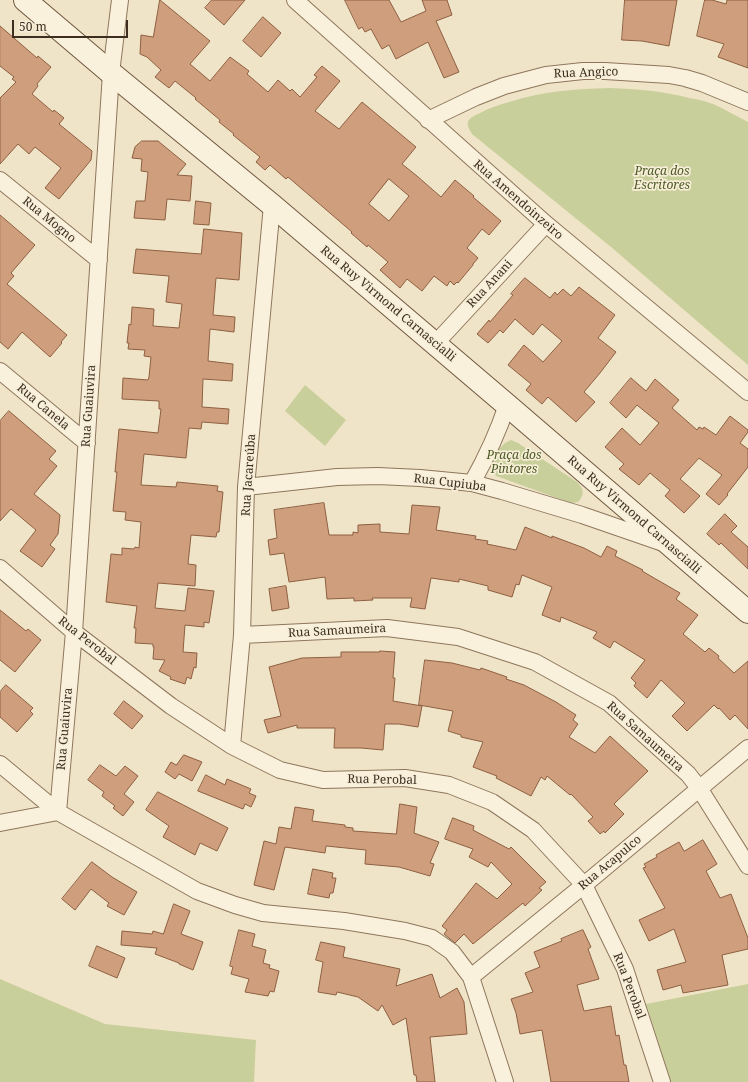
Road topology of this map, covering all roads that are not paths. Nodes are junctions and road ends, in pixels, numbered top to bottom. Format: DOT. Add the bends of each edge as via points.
graph roads {
  1 [pos="25,0"];
  2 [pos="120,0"];
  3 [pos="297,0"];
  4 [pos="111,74"];
  5 [pos="748,102"];
  6 [pos="428,120"];
  7 [pos="0,180"];
  8 [pos="272,205"];
  9 [pos="546,224"];
  10 [pos="99,260"];
  11 [pos="435,344"];
  12 [pos="0,371"];
  13 [pos="748,392"];
  14 [pos="507,405"];
  15 [pos="86,443"];
  16 [pos="472,484"];
  17 [pos="246,487"];
  18 [pos="669,545"];
  19 [pos="0,568"];
  20 [pos="748,612"];
  21 [pos="74,632"];
  22 [pos="242,635"];
  23 [pos="232,746"];
  24 [pos="748,748"];
  25 [pos="0,764"];
  26 [pos="699,788"];
  27 [pos="58,812"];
  28 [pos="0,823"];
  29 [pos="748,866"];
  30 [pos="584,885"];
  31 [pos="471,977"];
  32 [pos="505,1082"];
  33 [pos="662,1082"];
  1 -- 4 [label="street, Rua Ruy Virmond Carnascialli"];
  2 -- 4 [label="street, Rua Guaiuvira"];
  3 -- 6 [label="street, Rua Amendoinzeiro"];
  4 -- 8 [label="street, Rua Ruy Virmond Carnascialli"];
  4 -- 10 [label="street, Rua Guaiuvira"];
  5 -- 6 [label="street, Rua Angico" via="685,78 583,71 546,75 504,86"];
  6 -- 9 [label="street, Rua Amendoinzeiro"];
  7 -- 10 [label="street, Rua Mogno"];
  8 -- 11 [label="street, Rua Ruy Virmond Carnascialli"];
  8 -- 17 [label="street, Rua Jacareúba"];
  9 -- 11 [label="street, Rua Anani"];
  9 -- 13 [label="street, Rua Amendoinzeiro"];
  10 -- 15 [label="street, Rua Guaiuvira"];
  11 -- 14 [label="street, Rua Ruy Virmond Carnascialli"];
  12 -- 15 [label="street, Rua Canela"];
  14 -- 16 [label="street" via="492,446"];
  14 -- 18 [label="street, Rua Ruy Virmond Carnascialli"];
  15 -- 21 [label="street, Rua Guaiuvira"];
  16 -- 17 [label="street, Rua Cupiuba" via="371,476"];
  16 -- 18 [label="street, Rua Cupiuba" via="582,515"];
  17 -- 22 [label="street, Rua Jacareúba"];
  18 -- 20 [label="street, Rua Ruy Virmond Carnascialli"];
  19 -- 21 [label="street, Rua Perobal"];
  21 -- 23 [label="street, Rua Perobal" via="171,706"];
  21 -- 27 [label="street, Rua Guaiuvira"];
  22 -- 23 [label="street, Rua Jacareúba"];
  22 -- 26 [label="street, Rua Samaumeira" via="387,628 458,637 535,662 609,703 688,774"];
  23 -- 30 [label="street, Rua Perobal" via="280,770 323,780 404,778 449,785 492,802 533,830"];
  24 -- 26 [label="street, Rua Acapulco"];
  25 -- 27 [label="street"];
  26 -- 29 [label="street, Rua Samaumeira"];
  26 -- 30 [label="street, Rua Acapulco"];
  27 -- 28 [label="street"];
  27 -- 31 [label="street" via="197,891 263,913 344,921 432,938 452,952"];
  30 -- 31 [label="street, Rua Acapulco"];
  30 -- 33 [label="street, Rua Perobal" via="625,969"];
  31 -- 32 [label="street"];
}
